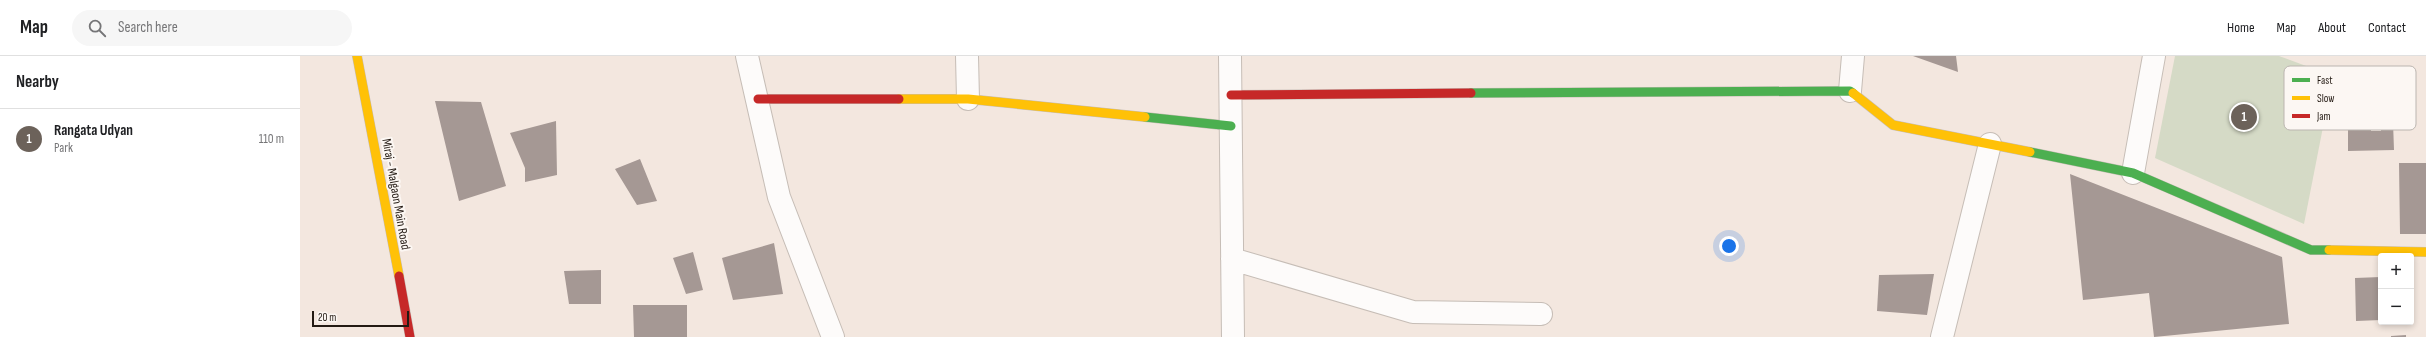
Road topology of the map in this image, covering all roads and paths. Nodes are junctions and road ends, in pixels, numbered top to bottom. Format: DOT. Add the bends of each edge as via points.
graph roads {
  1 [pos="357,56"];
  2 [pos="748,56"];
  3 [pos="967,56"];
  4 [pos="1230,56"];
  5 [pos="1852,56"];
  6 [pos="2154,56"];
  7 [pos="1850,92"];
  8 [pos="1231,95"];
  9 [pos="758,99"];
  10 [pos="968,99"];
  11 [pos="1231,126"];
  12 [pos="1990,144"];
  13 [pos="2133,174"];
  14 [pos="2426,252"];
  15 [pos="1232,259"];
  16 [pos="1541,314"];
  17 [pos="410,337"];
  18 [pos="833,337"];
  19 [pos="1233,337"];
  20 [pos="1942,337"];
  1 -- 17 [label="street, Miraj - Malgaon Main Road"];
  2 -- 9 [label="street"];
  3 -- 10 [label="street"];
  4 -- 8 [label="street"];
  5 -- 7 [label="street"];
  6 -- 13 [label="street"];
  7 -- 8 [label="street"];
  7 -- 12 [label="street" via="1893,125"];
  8 -- 11 [label="street"];
  9 -- 10 [label="street"];
  9 -- 18 [label="street" via="779,197"];
  10 -- 11 [label="street"];
  11 -- 15 [label="street"];
  12 -- 13 [label="street"];
  12 -- 20 [label="street"];
  13 -- 14 [label="street" via="2311,250"];
  15 -- 16 [label="street" via="1413,312"];
  15 -- 19 [label="street"];
}
